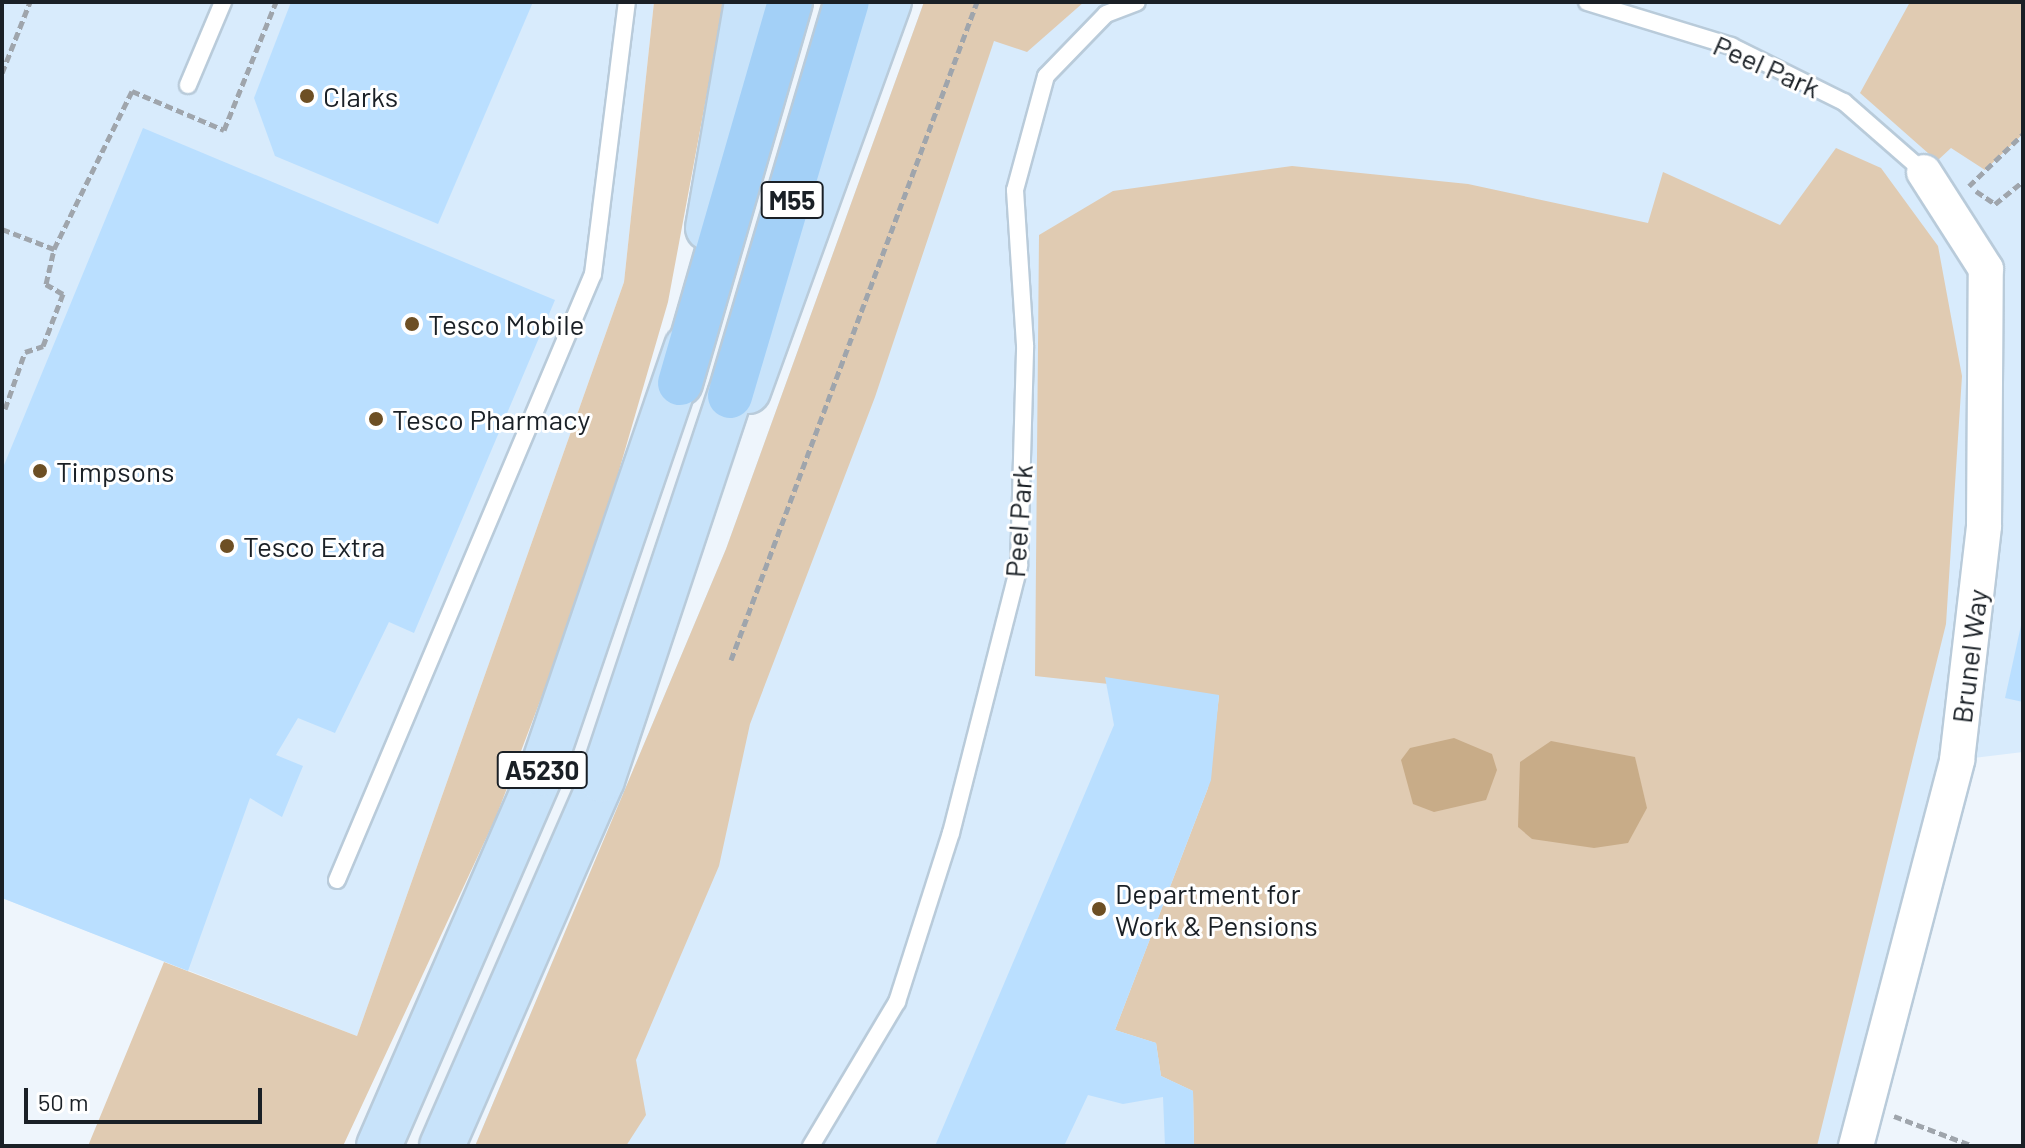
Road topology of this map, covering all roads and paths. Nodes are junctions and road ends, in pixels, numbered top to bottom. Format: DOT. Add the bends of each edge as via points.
graph roads {
  1 [pos="30,2"];
  2 [pos="223,2"];
  3 [pos="276,2"];
  4 [pos="627,2"];
  5 [pos="747,2"];
  6 [pos="790,2"];
  7 [pos="847,2"];
  8 [pos="889,2"];
  9 [pos="977,2"];
  10 [pos="1137,2"];
  11 [pos="1587,2"];
  12 [pos="2,73"];
  13 [pos="188,85"];
  14 [pos="2023,134"];
  15 [pos="1924,172"];
  16 [pos="2023,181"];
  17 [pos="1958,196"];
  18 [pos="2,229"];
  19 [pos="54,249"];
  20 [pos="680,383"];
  21 [pos="730,396"];
  22 [pos="5,409"];
  23 [pos="683,551"];
  24 [pos="731,660"];
  25 [pos="337,880"];
  26 [pos="1867,1106"];
  27 [pos="379,1146"];
  28 [pos="442,1146"];
  29 [pos="811,1146"];
  30 [pos="1856,1146"];
  31 [pos="1973,1146"];
  1 -- 12 [label="path"];
  2 -- 13 [label="lane"];
  3 -- 19 [label="path" via="224,130 132,91"];
  4 -- 25 [label="lane" via="593,274"];
  5 -- 20 [label="main road"];
  6 -- 20 [label="highway, M55"];
  7 -- 21 [label="highway, M55"];
  8 -- 23 [label="main road" via="792,284"];
  9 -- 24 [label="path"];
  10 -- 29 [label="lane, Peel Park" via="1106,14 1046,76 1015,190 1025,345 1019,566 951,833 897,1002"];
  11 -- 15 [label="lane, Peel Park" via="1731,46 1844,102"];
  14 -- 17 [label="path"];
  15 -- 17 [label="street, Brunel Way"];
  16 -- 17 [label="path" via="1995,204"];
  17 -- 26 [label="street, Brunel Way" via="1986,269 1984,526 1957,760"];
  18 -- 19 [label="path"];
  19 -- 22 [label="path" via="46,284 63,294 43,346 25,352"];
  20 -- 27 [label="main road, A5230" via="541,773"];
  21 -- 23 [label="main road, A5230"];
  23 -- 28 [label="main road, A5230" via="602,780"];
  26 -- 30 [label="street, Brunel Way"];
  26 -- 31 [label="path"];
}
